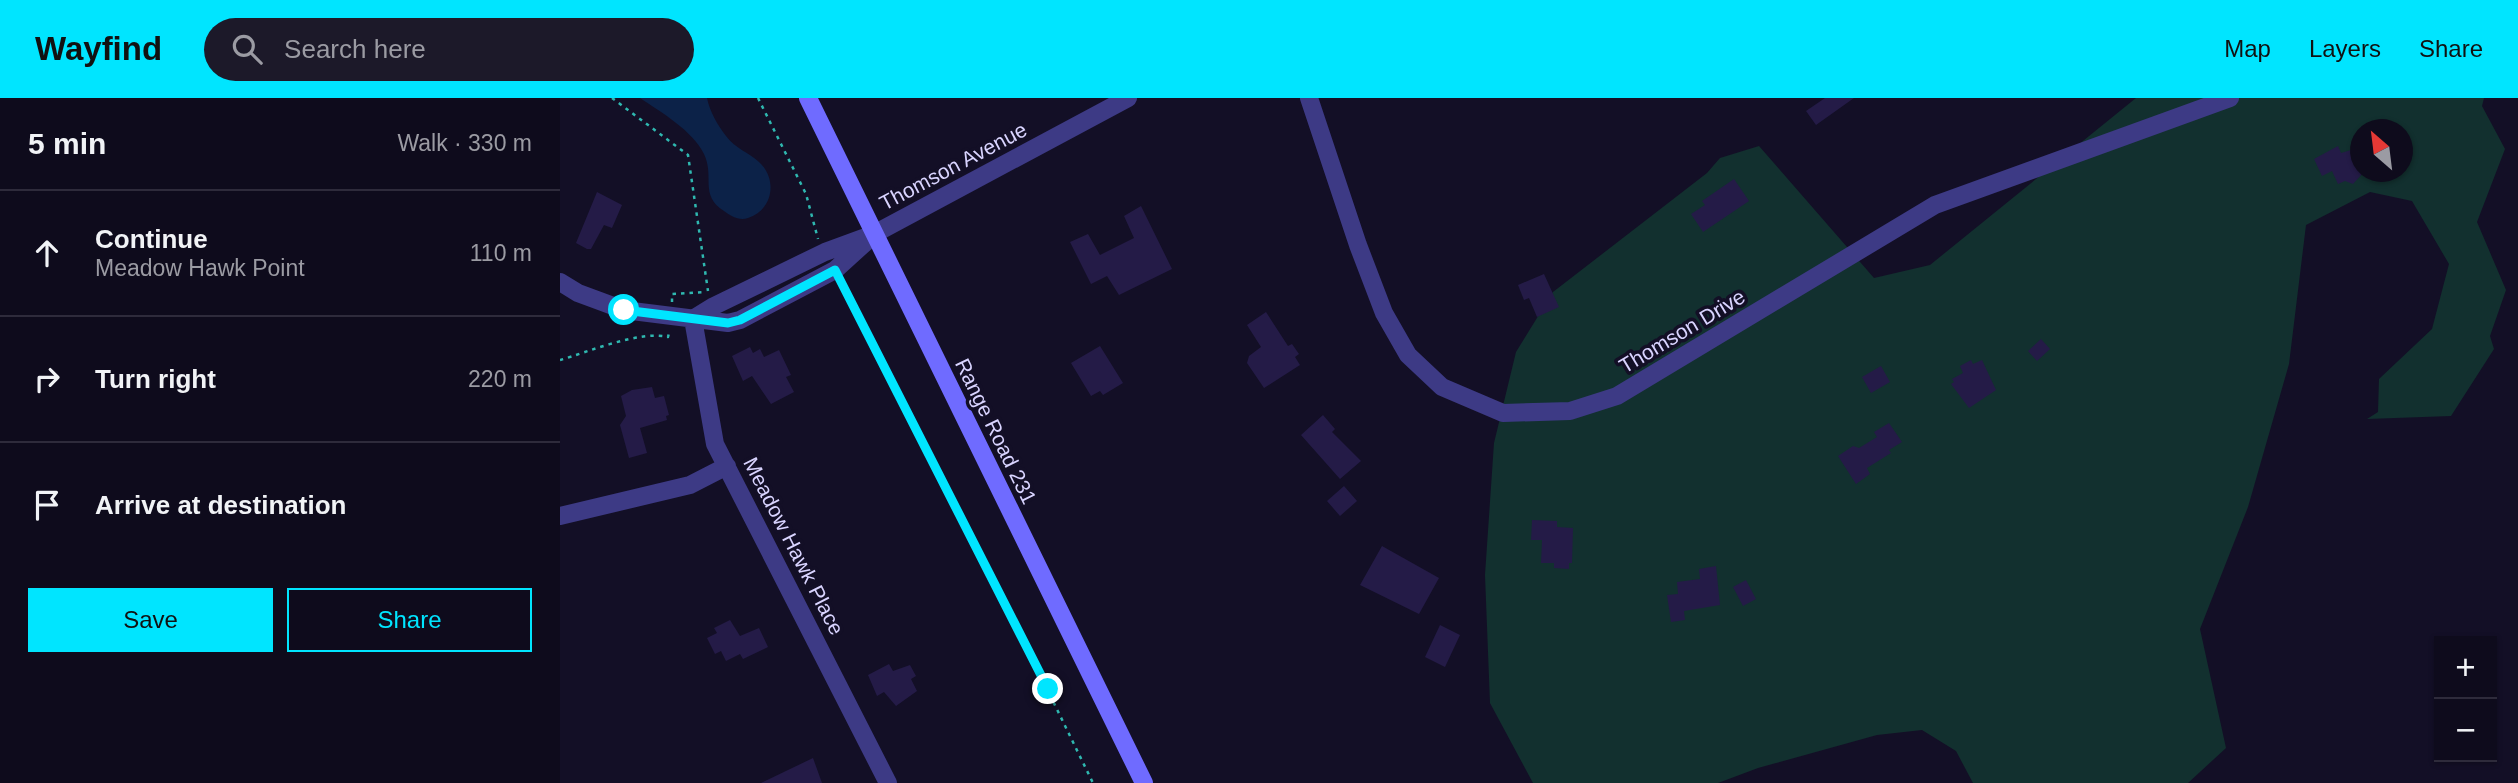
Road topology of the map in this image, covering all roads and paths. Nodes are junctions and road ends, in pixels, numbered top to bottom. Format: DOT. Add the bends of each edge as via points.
graph roads {
  1 [pos="612,98"];
  2 [pos="758,98"];
  3 [pos="808,98"];
  4 [pos="1128,98"];
  5 [pos="1309,98"];
  6 [pos="2230,98"];
  7 [pos="874,234"];
  8 [pos="808,242"];
  9 [pos="821,244"];
  10 [pos="835,270"];
  11 [pos="560,282"];
  12 [pos="713,290"];
  13 [pos="693,319"];
  14 [pos="670,328"];
  15 [pos="560,360"];
  16 [pos="727,466"];
  17 [pos="560,516"];
  18 [pos="888,783"];
  19 [pos="1093,783"];
  20 [pos="1144,783"];
  1 -- 12 [label="path" via="688,155 706,292"];
  2 -- 9 [label="path" via="806,194"];
  3 -- 7 [label="street, Range Road 231"];
  4 -- 7 [label="street, Thomson Avenue"];
  5 -- 6 [label="street, Thomson Drive" via="1384,313 1409,355 1442,387 1503,413 1570,411 1618,396 1935,205"];
  7 -- 9 [label="street"];
  7 -- 10 [label="street"];
  7 -- 20 [label="street, Range Road 231"];
  8 -- 9 [label="path"];
  9 -- 13 [label="street"];
  10 -- 13 [label="street" via="740,320 719,324"];
  10 -- 19 [label="path"];
  11 -- 13 [label="street" via="624,310"];
  13 -- 16 [label="street, Meadow Hawk Place" via="715,443"];
  14 -- 15 [label="path" via="668,337 637,338"];
  16 -- 17 [label="street" via="690,485"];
  16 -- 18 [label="street, Meadow Hawk Place"];
}
